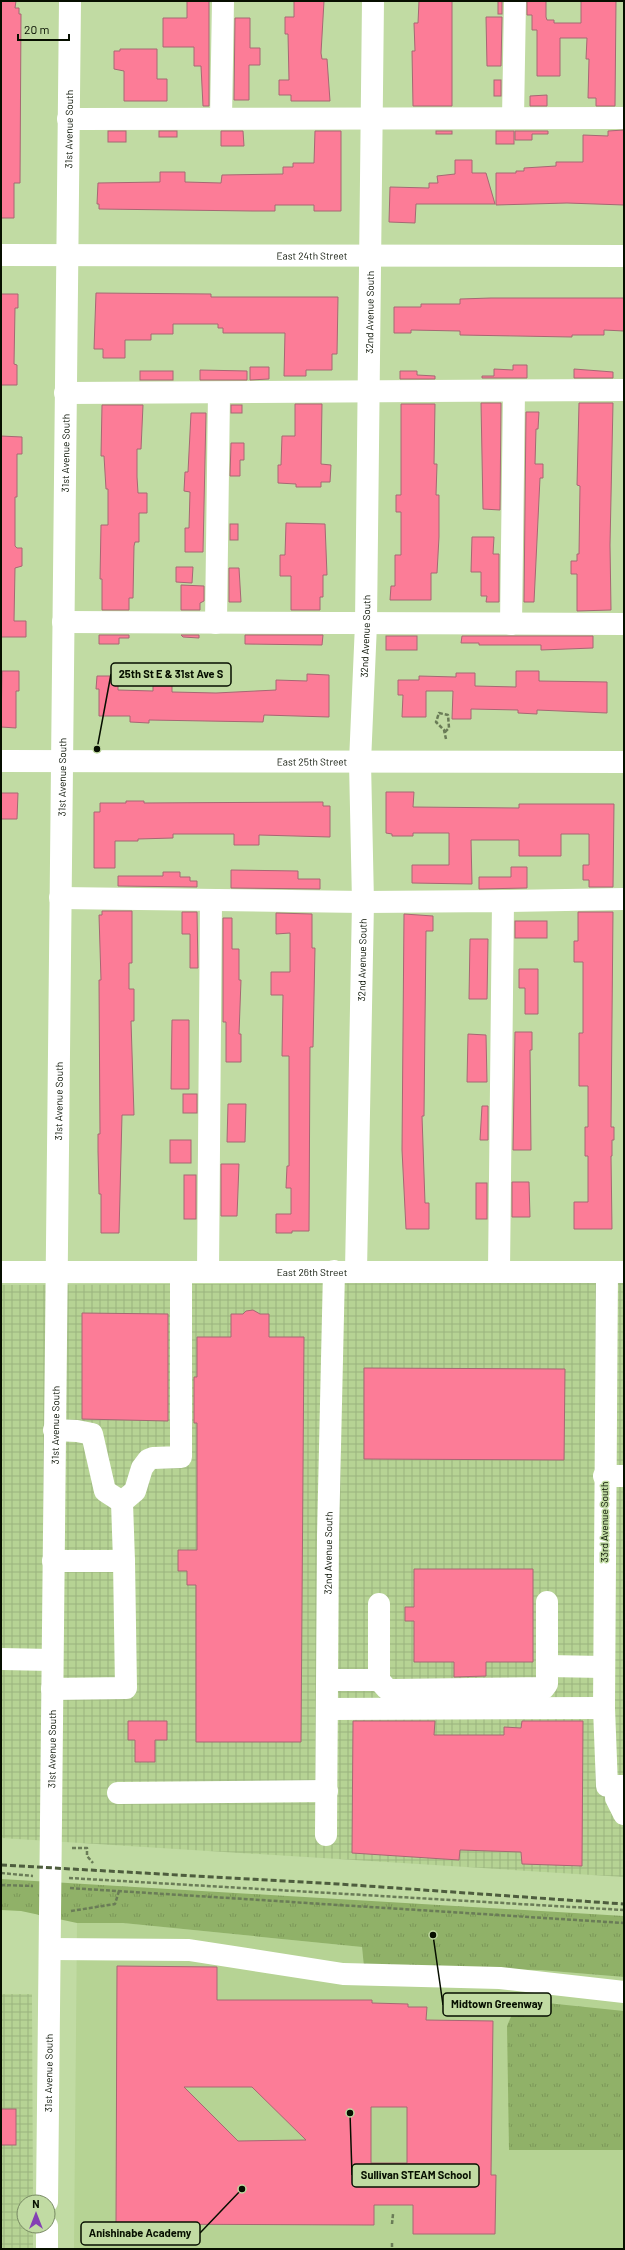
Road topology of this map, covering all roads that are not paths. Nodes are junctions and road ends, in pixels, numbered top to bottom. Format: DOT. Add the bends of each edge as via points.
graph roads {
  1 [pos="70,1"];
  2 [pos="223,1"];
  3 [pos="372,1"];
  4 [pos="515,1"];
  5 [pos="221,118"];
  6 [pos="372,118"];
  7 [pos="513,118"];
  8 [pos="624,118"];
  9 [pos="68,119"];
  10 [pos="1,255"];
  11 [pos="66,256"];
  12 [pos="370,256"];
  13 [pos="624,256"];
  14 [pos="624,390"];
  15 [pos="514,391"];
  16 [pos="368,392"];
  17 [pos="65,393"];
  18 [pos="219,393"];
  19 [pos="63,622"];
  20 [pos="216,623"];
  21 [pos="366,624"];
  22 [pos="511,624"];
  23 [pos="624,624"];
  24 [pos="62,760"];
  25 [pos="1,761"];
  26 [pos="360,762"];
  27 [pos="624,762"];
  28 [pos="60,898"];
  29 [pos="624,899"];
  30 [pos="211,900"];
  31 [pos="503,901"];
  32 [pos="363,902"];
  33 [pos="334,1271"];
  34 [pos="356,1271"];
  35 [pos="1,1272"];
  36 [pos="56,1272"];
  37 [pos="181,1272"];
  38 [pos="208,1272"];
  39 [pos="499,1272"];
  40 [pos="615,1272"];
  41 [pos="54,1430"];
  42 [pos="614,1476"];
  43 [pos="122,1502"];
  44 [pos="53,1561"];
  45 [pos="124,1561"];
  46 [pos="547,1602"];
  47 [pos="379,1604"];
  48 [pos="1,1659"];
  49 [pos="52,1660"];
  50 [pos="547,1666"];
  51 [pos="604,1667"];
  52 [pos="328,1680"];
  53 [pos="379,1680"];
  54 [pos="52,1689"];
  55 [pos="604,1708"];
  56 [pos="328,1709"];
  57 [pos="616,1782"];
  58 [pos="327,1791"];
  59 [pos="118,1793"];
  60 [pos="624,1814"];
  61 [pos="326,1835"];
  62 [pos="50,1949"];
  63 [pos="624,1992"];
  64 [pos="47,2194"];
  65 [pos="47,2234"];
  66 [pos="47,2249"];
  1 -- 9 [label="street, 31st Avenue South"];
  2 -- 5 [label="street"];
  3 -- 6 [label="street, 32nd Avenue South"];
  4 -- 7 [label="street"];
  5 -- 6 [label="street"];
  5 -- 9 [label="street"];
  6 -- 7 [label="street"];
  6 -- 12 [label="street, 32nd Avenue South"];
  7 -- 8 [label="street"];
  9 -- 11 [label="street, 31st Avenue South"];
  10 -- 11 [label="street, East 24th Street"];
  11 -- 12 [label="street, East 24th Street"];
  11 -- 17 [label="street, 31st Avenue South"];
  12 -- 13 [label="street, East 24th Street"];
  12 -- 16 [label="street, 32nd Avenue South"];
  14 -- 15 [label="street"];
  15 -- 16 [label="street"];
  15 -- 22 [label="street"];
  16 -- 18 [label="street"];
  16 -- 21 [label="street, 32nd Avenue South"];
  17 -- 18 [label="street"];
  17 -- 19 [label="street, 31st Avenue South"];
  18 -- 20 [label="street"];
  19 -- 20 [label="street"];
  19 -- 24 [label="street, 31st Avenue South"];
  20 -- 21 [label="street"];
  21 -- 22 [label="street"];
  21 -- 26 [label="street, 32nd Avenue South"];
  22 -- 23 [label="street"];
  24 -- 25 [label="street, East 25th Street"];
  24 -- 26 [label="street, East 25th Street"];
  24 -- 28 [label="street, 31st Avenue South"];
  26 -- 27 [label="street, East 25th Street"];
  26 -- 32 [label="street, 32nd Avenue South"];
  28 -- 30 [label="street"];
  28 -- 36 [label="street, 31st Avenue South"];
  29 -- 31 [label="street"];
  30 -- 32 [label="street"];
  30 -- 38 [label="street"];
  31 -- 32 [label="street"];
  31 -- 39 [label="street"];
  32 -- 34 [label="street, 32nd Avenue South"];
  33 -- 34 [label="street, East 26th Street"];
  33 -- 38 [label="street, East 26th Street"];
  33 -- 52 [label="street, 32nd Avenue South" via="328,1536"];
  34 -- 39 [label="street, East 26th Street"];
  35 -- 36 [label="street, East 26th Street"];
  36 -- 37 [label="street, East 26th Street"];
  36 -- 41 [label="street, 31st Avenue South"];
  37 -- 38 [label="street, East 26th Street"];
  37 -- 43 [label="street" via="181,1457 148,1460 142,1468 135,1491"];
  39 -- 40 [label="street, East 26th Street"];
  40 -- 42 [label="street, 33rd Avenue South"];
  41 -- 43 [label="street" via="77,1430 92,1434 105,1491"];
  41 -- 44 [label="street, 31st Avenue South"];
  42 -- 51 [label="street, 33rd Avenue South"];
  43 -- 45 [label="street"];
  44 -- 45 [label="street"];
  44 -- 49 [label="street, 31st Avenue South"];
  45 -- 54 [label="street" via="126,1688"];
  46 -- 50 [label="street"];
  47 -- 53 [label="street"];
  48 -- 49 [label="street"];
  49 -- 54 [label="street, 31st Avenue South"];
  50 -- 51 [label="street"];
  50 -- 53 [label="street" via="547,1684 540,1690 394,1690 387,1689"];
  51 -- 55 [label="street, 33rd Avenue South"];
  52 -- 53 [label="street"];
  52 -- 56 [label="street, 32nd Avenue South"];
  54 -- 62 [label="street, 31st Avenue South"];
  55 -- 56 [label="street"];
  55 -- 57 [label="street, 33rd Avenue South"];
  56 -- 58 [label="street, 32nd Avenue South"];
  57 -- 60 [label="street, 33rd Avenue South" via="616,1798"];
  58 -- 59 [label="street"];
  58 -- 61 [label="street, 32nd Avenue South"];
  62 -- 63 [label="street" via="189,1950 342,1974 500,1978"];
  62 -- 64 [label="street, 31st Avenue South"];
  65 -- 66 [label="street"];
}
